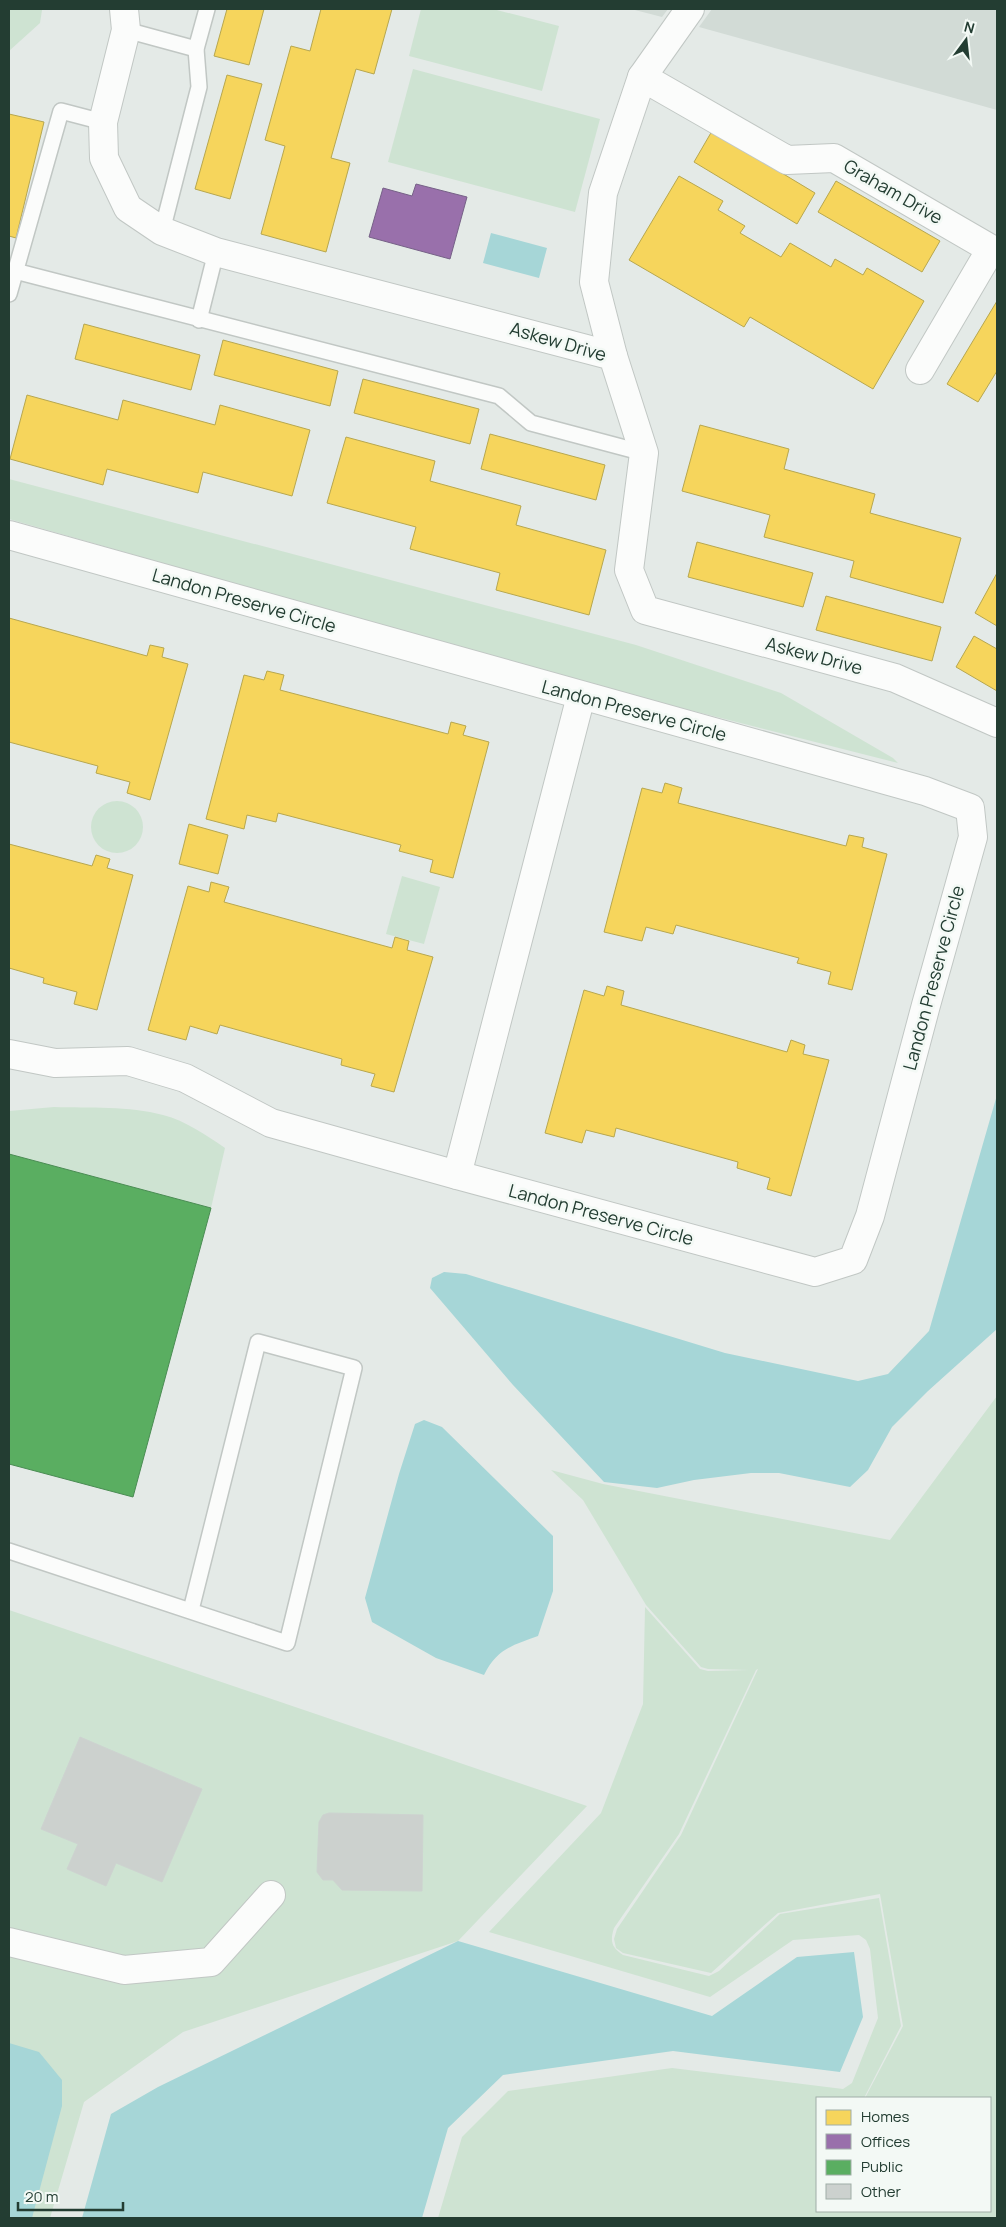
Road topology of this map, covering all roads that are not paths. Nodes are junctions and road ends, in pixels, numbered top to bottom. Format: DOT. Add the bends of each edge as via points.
graph roads {
  1 [pos="207,9"];
  2 [pos="690,9"];
  3 [pos="125,19"];
  4 [pos="196,49"];
  5 [pos="642,77"];
  6 [pos="102,122"];
  7 [pos="162,231"];
  8 [pos="216,252"];
  9 [pos="15,272"];
  10 [pos="9,294"];
  11 [pos="199,320"];
  12 [pos="613,356"];
  13 [pos="920,370"];
  14 [pos="644,453"];
  15 [pos="9,535"];
  16 [pos="581,696"];
  17 [pos="997,723"];
  18 [pos="9,1054"];
  19 [pos="457,1176"];
  20 [pos="9,1551"];
  21 [pos="191,1610"];
  22 [pos="271,1895"];
  23 [pos="9,1942"];
  1 -- 4 [label="lane"];
  2 -- 5 [label="street"];
  3 -- 4 [label="lane"];
  3 -- 6 [label="street, Askew Drive"];
  4 -- 7 [label="lane" via="199,87"];
  5 -- 12 [label="street" via="603,193 594,282"];
  5 -- 13 [label="street, Graham Drive" via="787,160 834,158 991,249"];
  6 -- 7 [label="street, Askew Drive" via="104,158 128,208"];
  6 -- 9 [label="lane" via="61,111"];
  7 -- 8 [label="street, Askew Drive"];
  8 -- 11 [label="lane"];
  8 -- 12 [label="street, Askew Drive"];
  9 -- 10 [label="lane"];
  9 -- 11 [label="lane"];
  11 -- 14 [label="lane" via="499,396 532,422"];
  12 -- 14 [label="street, Askew Drive"];
  14 -- 17 [label="street, Askew Drive" via="629,570 644,610 895,678"];
  15 -- 16 [label="street, Landon Preserve Circle"];
  16 -- 19 [label="street"];
  16 -- 19 [label="street, Landon Preserve Circle" via="925,791 970,808 973,837 870,1216 853,1260 815,1272"];
  18 -- 19 [label="street, Landon Preserve Circle" via="55,1063 128,1062 186,1078 271,1123"];
  20 -- 21 [label="lane"];
  21 -- 21 [label="lane" via="287,1642 354,1368 258,1342"];
  22 -- 23 [label="street" via="211,1962 124,1970"];
}
